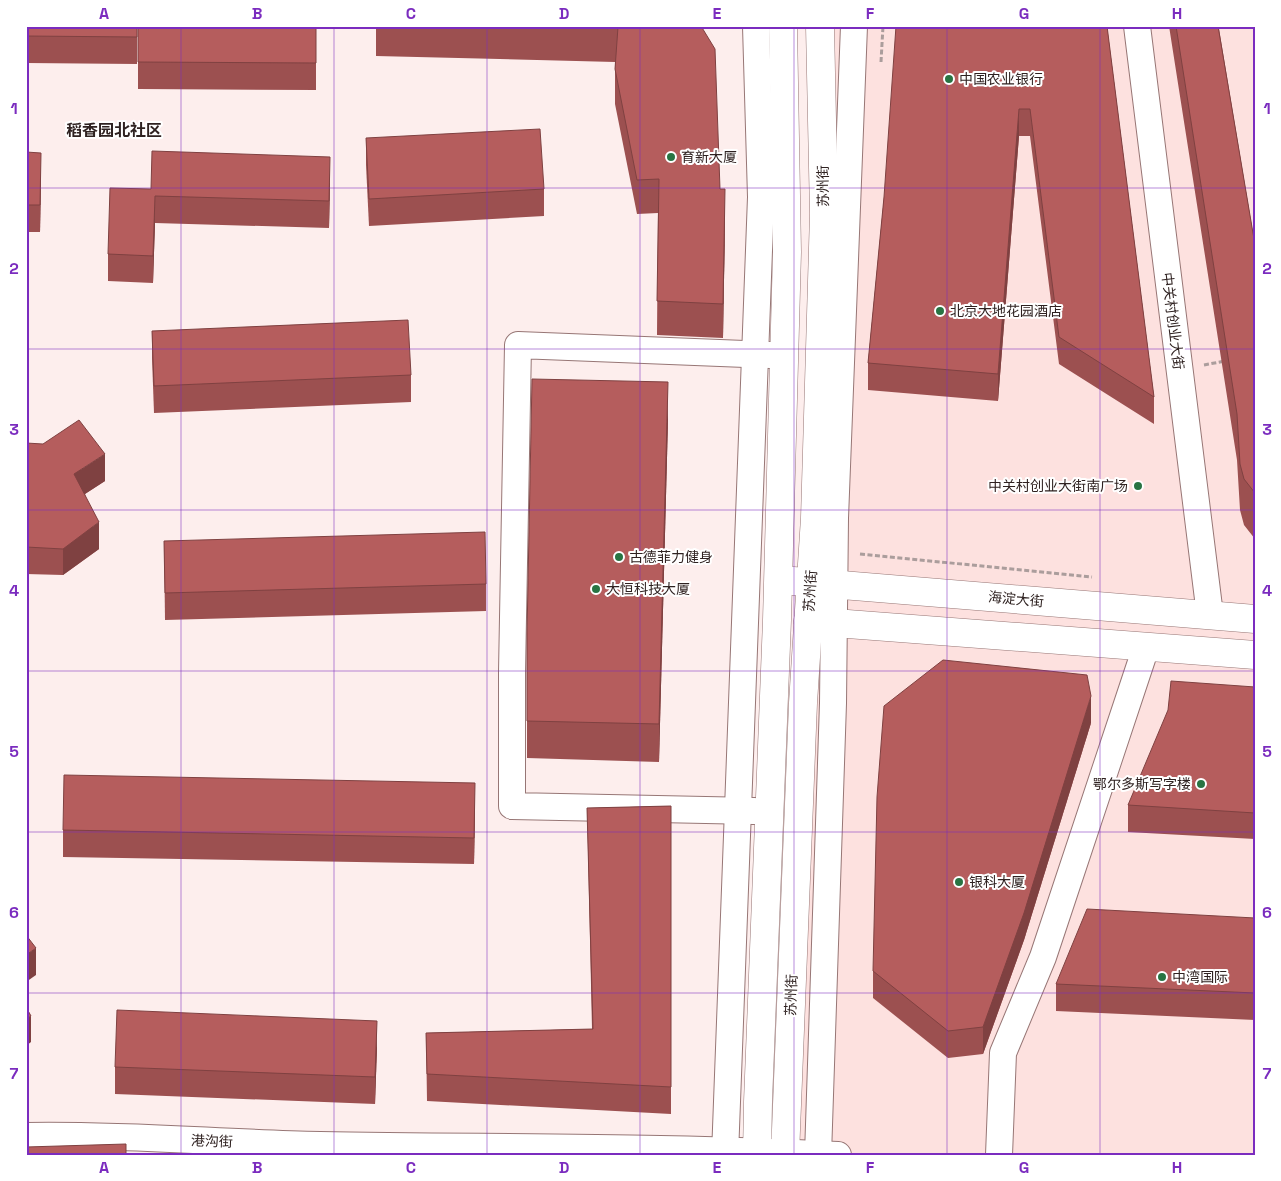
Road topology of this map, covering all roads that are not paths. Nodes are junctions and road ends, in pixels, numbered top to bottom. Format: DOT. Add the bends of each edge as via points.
graph roads {
  1 [pos="756,26"];
  2 [pos="783,26"];
  3 [pos="820,26"];
  4 [pos="854,26"];
  5 [pos="1136,26"];
  6 [pos="755,355"];
  7 [pos="784,356"];
  8 [pos="778,580"];
  9 [pos="822,582"];
  10 [pos="1210,615"];
  11 [pos="1255,619"];
  12 [pos="777,620"];
  13 [pos="821,622"];
  14 [pos="1146,647"];
  15 [pos="1255,655"];
  16 [pos="738,811"];
  17 [pos="770,812"];
  18 [pos="26,1136"];
  19 [pos="317,1150"];
  20 [pos="725,1152"];
  21 [pos="757,1153"];
  22 [pos="786,1154"];
  23 [pos="825,1154"];
  24 [pos="999,1155"];
  1 -- 6 [label="street" via="761,197"];
  2 -- 7 [label="main road, 苏州街" via="787,243"];
  3 -- 9 [label="main road, 苏州街" via="824,214 815,518"];
  4 -- 9 [label="street, 苏州街" via="835,518"];
  5 -- 10 [label="street, 中关村创业大街"];
  6 -- 7 [label="street"];
  6 -- 16 [label="street"];
  6 -- 16 [label="street" via="518,345 512,806"];
  7 -- 8 [label="main road, 苏州街"];
  8 -- 9 [label="main road, 海淀大街"];
  8 -- 12 [label="main road, 苏州街"];
  9 -- 10 [label="main road, 海淀大街"];
  9 -- 13 [label="main road, 苏州街"];
  10 -- 11 [label="main road, 海淀大街"];
  12 -- 13 [label="street"];
  12 -- 17 [label="main road, 苏州街"];
  13 -- 14 [label="main road"];
  13 -- 22 [label="main road, 苏州街" via="802,702"];
  13 -- 23 [label="street, 苏州街" via="833,703"];
  14 -- 15 [label="main road"];
  14 -- 24 [label="street" via="1043,957 1003,1053"];
  16 -- 17 [label="street"];
  16 -- 20 [label="street"];
  17 -- 21 [label="main road, 苏州街"];
  18 -- 19 [label="street, 港沟街" via="77,1135"];
  19 -- 20 [label="street, 港沟街"];
  20 -- 21 [label="street, 港沟街"];
  21 -- 22 [label="street, 港沟街"];
  22 -- 23 [label="street, 港沟街"];
}
